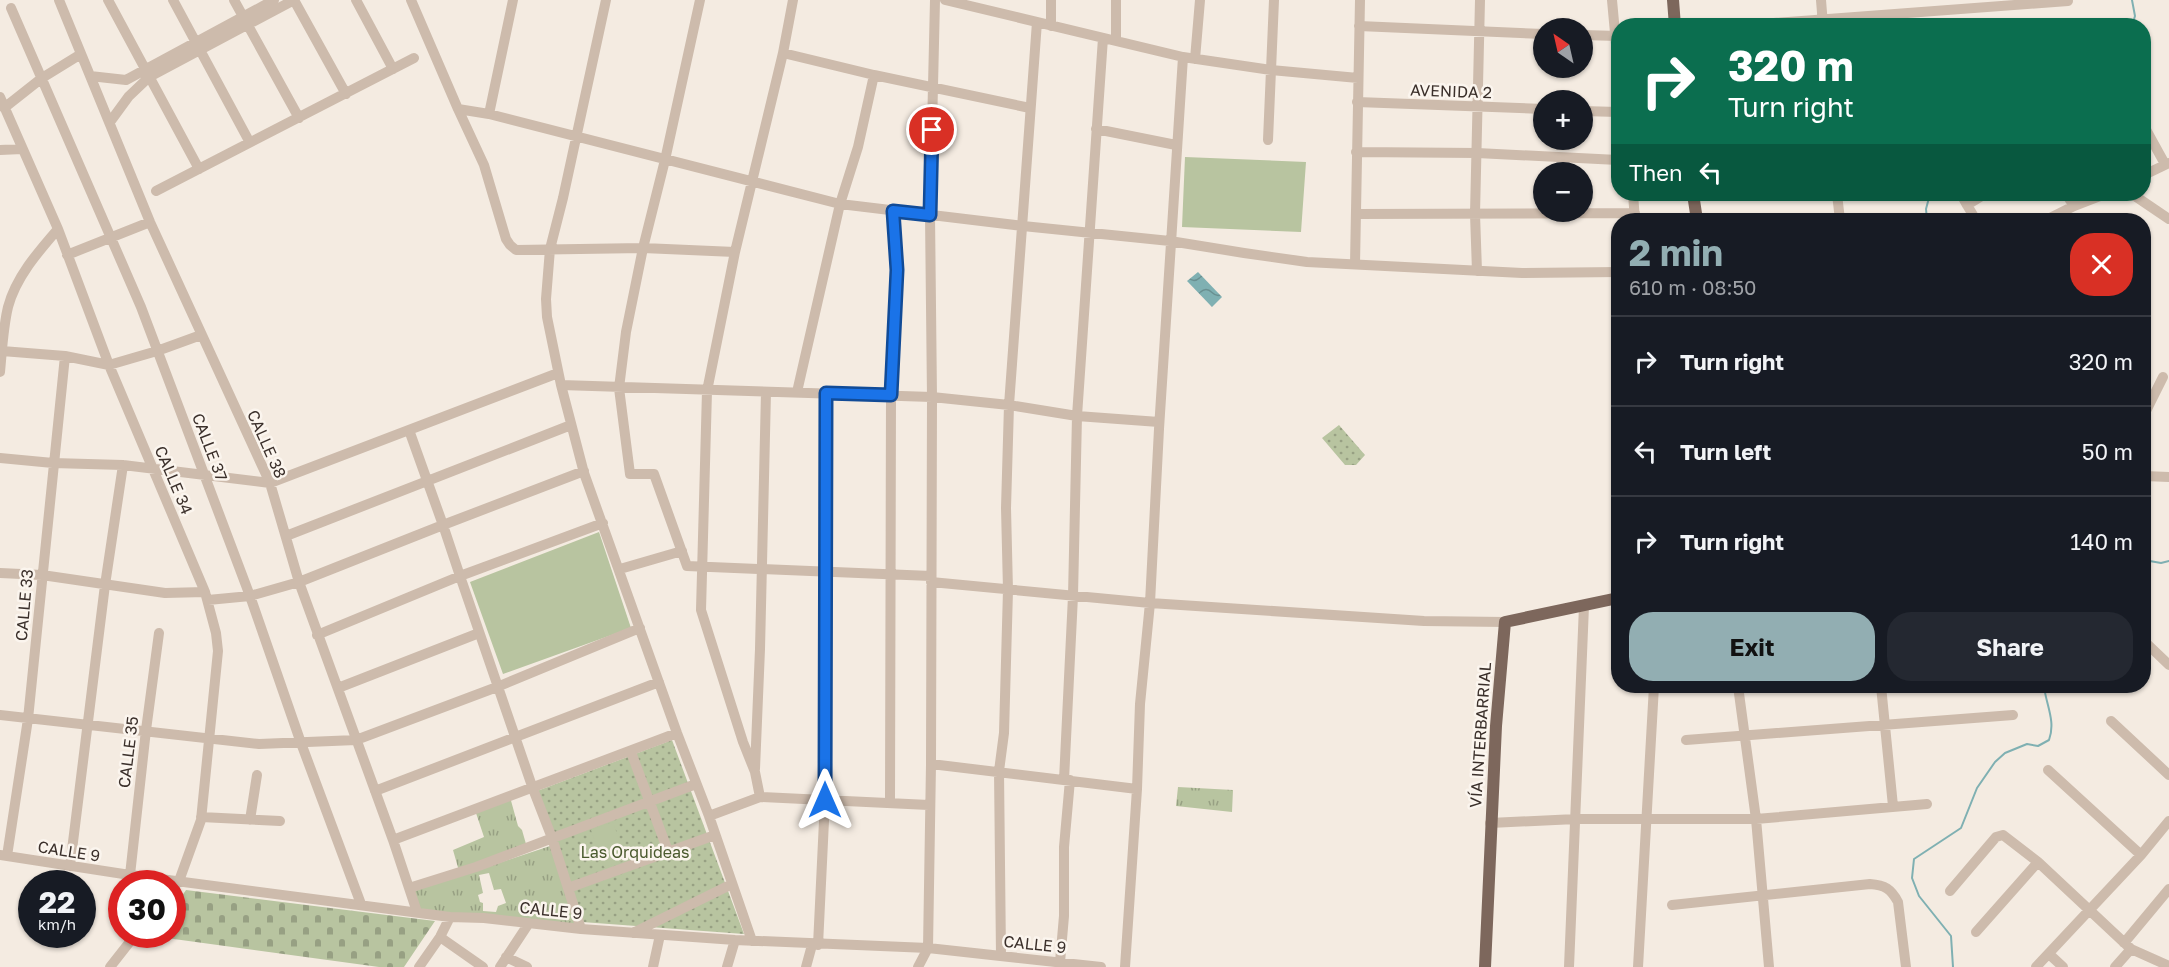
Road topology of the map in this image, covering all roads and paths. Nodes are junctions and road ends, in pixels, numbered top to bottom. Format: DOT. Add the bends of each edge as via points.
graph roads {
  1 [pos="59,0"];
  2 [pos="108,0"];
  3 [pos="172,0"];
  4 [pos="234,0"];
  5 [pos="274,0"];
  6 [pos="294,0"];
  7 [pos="356,0"];
  8 [pos="411,0"];
  9 [pos="513,0"];
  10 [pos="606,0"];
  11 [pos="700,0"];
  12 [pos="793,0"];
  13 [pos="935,0"];
  14 [pos="945,0"];
  15 [pos="1051,0"];
  16 [pos="1116,0"];
  17 [pos="1200,0"];
  18 [pos="1274,0"];
  19 [pos="1360,0"];
  20 [pos="1480,0"];
  21 [pos="1612,0"];
  22 [pos="1673,0"];
  23 [pos="1821,0"];
  24 [pos="2068,2"];
  25 [pos="987,5"];
  26 [pos="1967,5"];
  27 [pos="12,8"];
  28 [pos="1614,18"];
  29 [pos="1675,18"];
  30 [pos="1823,18"];
  31 [pos="1857,18"];
  32 [pos="246,21"];
  33 [pos="1037,22"];
  34 [pos="1051,26"];
  35 [pos="1359,26"];
  36 [pos="1479,32"];
  37 [pos="1533,34"];
  38 [pos="1593,35"];
  39 [pos="1611,36"];
  40 [pos="1103,38"];
  41 [pos="1116,41"];
  42 [pos="197,47"];
  43 [pos="783,53"];
  44 [pos="81,54"];
  45 [pos="1183,57"];
  46 [pos="414,58"];
  47 [pos="1195,59"];
  48 [pos="393,69"];
  49 [pos="1271,70"];
  50 [pos="148,73"];
  51 [pos="874,75"];
  52 [pos="90,76"];
  53 [pos="42,78"];
  54 [pos="1358,78"];
  55 [pos="933,87"];
  56 [pos="346,94"];
  57 [pos="0,97"];
  58 [pos="1357,102"];
  59 [pos="1478,106"];
  60 [pos="4,108"];
  61 [pos="1030,108"];
  62 [pos="1533,108"];
  63 [pos="458,109"];
  64 [pos="1593,111"];
  65 [pos="1611,112"];
  66 [pos="489,114"];
  67 [pos="299,118"];
  68 [pos="110,122"];
  69 [pos="1096,129"];
  70 [pos="576,137"];
  71 [pos="2151,138"];
  72 [pos="249,141"];
  73 [pos="1268,141"];
  74 [pos="1176,145"];
  75 [pos="22,149"];
  76 [pos="0,150"];
  77 [pos="1356,152"];
  78 [pos="1477,153"];
  79 [pos="665,160"];
  80 [pos="1611,160"];
  81 [pos="2167,164"];
  82 [pos="199,169"];
  83 [pos="2151,172"];
  84 [pos="753,183"];
  85 [pos="156,191"];
  86 [pos="1965,201"];
  87 [pos="1974,201"];
  88 [pos="2071,201"];
  89 [pos="2087,201"];
  90 [pos="2143,201"];
  91 [pos="840,204"];
  92 [pos="1967,205"];
  93 [pos="2074,206"];
  94 [pos="893,211"];
  95 [pos="1972,213"];
  96 [pos="2060,213"];
  97 [pos="1357,214"];
  98 [pos="1475,214"];
  99 [pos="930,215"];
  100 [pos="1611,217"];
  101 [pos="2169,218"];
  102 [pos="150,222"];
  103 [pos="1023,226"];
  104 [pos="58,229"];
  105 [pos="1089,233"];
  106 [pos="111,238"];
  107 [pos="1170,241"];
  108 [pos="643,248"];
  109 [pos="550,249"];
  110 [pos="735,252"];
  111 [pos="67,255"];
  112 [pos="1354,264"];
  113 [pos="1476,271"];
  114 [pos="1611,272"];
  115 [pos="201,335"];
  116 [pos="2,351"];
  117 [pos="158,351"];
  118 [pos="65,356"];
  119 [pos="109,365"];
  120 [pos="0,372"];
  121 [pos="558,372"];
  122 [pos="2163,377"];
  123 [pos="561,385"];
  124 [pos="619,388"];
  125 [pos="707,391"];
  126 [pos="766,392"];
  127 [pos="797,392"];
  128 [pos="826,393"];
  129 [pos="891,395"];
  130 [pos="932,397"];
  131 [pos="2151,401"];
  132 [pos="1009,405"];
  133 [pos="1077,416"];
  134 [pos="1159,422"];
  135 [pos="571,424"];
  136 [pos="409,430"];
  137 [pos="0,458"];
  138 [pos="53,463"];
  139 [pos="123,465"];
  140 [pos="154,470"];
  141 [pos="584,471"];
  142 [pos="204,476"];
  143 [pos="2151,476"];
  144 [pos="2169,477"];
  145 [pos="427,481"];
  146 [pos="270,483"];
  147 [pos="603,523"];
  148 [pos="443,525"];
  149 [pos="286,536"];
  150 [pos="682,551"];
  151 [pos="702,567"];
  152 [pos="620,569"];
  153 [pos="762,569"];
  154 [pos="826,571"];
  155 [pos="0,573"];
  156 [pos="892,574"];
  157 [pos="42,575"];
  158 [pos="460,576"];
  159 [pos="931,579"];
  160 [pos="299,582"];
  161 [pos="105,585"];
  162 [pos="1008,590"];
  163 [pos="207,596"];
  164 [pos="250,596"];
  165 [pos="1073,596"];
  166 [pos="1611,600"];
  167 [pos="1150,603"];
  168 [pos="1584,606"];
  169 [pos="1505,622"];
  170 [pos="640,628"];
  171 [pos="159,633"];
  172 [pos="479,633"];
  173 [pos="317,635"];
  174 [pos="2151,648"];
  175 [pos="2169,665"];
  176 [pos="659,682"];
  177 [pos="498,687"];
  178 [pos="338,688"];
  179 [pos="1654,693"];
  180 [pos="1739,693"];
  181 [pos="1882,693"];
  182 [pos="0,715"];
  183 [pos="2013,715"];
  184 [pos="28,719"];
  185 [pos="2111,721"];
  186 [pos="88,724"];
  187 [pos="1885,724"];
  188 [pos="146,730"];
  189 [pos="677,733"];
  190 [pos="1743,735"];
  191 [pos="210,737"];
  192 [pos="516,738"];
  193 [pos="356,740"];
  194 [pos="1686,740"];
  195 [pos="301,743"];
  196 [pos="631,752"];
  197 [pos="931,764"];
  198 [pos="2048,770"];
  199 [pos="999,771"];
  200 [pos="755,772"];
  201 [pos="257,775"];
  202 [pos="2169,775"];
  203 [pos="1067,780"];
  204 [pos="696,783"];
  205 [pos="533,789"];
  206 [pos="1137,789"];
  207 [pos="375,791"];
  208 [pos="760,797"];
  209 [pos="825,800"];
  210 [pos="650,801"];
  211 [pos="890,803"];
  212 [pos="1926,804"];
  213 [pos="929,805"];
  214 [pos="1893,806"];
  215 [pos="709,816"];
  216 [pos="201,818"];
  217 [pos="1576,819"];
  218 [pos="1756,819"];
  219 [pos="250,820"];
  220 [pos="1647,820"];
  221 [pos="280,821"];
  222 [pos="2169,821"];
  223 [pos="1490,823"];
  224 [pos="715,835"];
  225 [pos="552,838"];
  226 [pos="393,840"];
  227 [pos="668,851"];
  228 [pos="4,855"];
  229 [pos="2141,855"];
  230 [pos="2038,862"];
  231 [pos="70,866"];
  232 [pos="131,870"];
  233 [pos="182,870"];
  234 [pos="108,872"];
  235 [pos="732,884"];
  236 [pos="186,886"];
  237 [pos="409,888"];
  238 [pos="568,888"];
  239 [pos="2169,889"];
  240 [pos="1950,891"];
  241 [pos="1761,897"];
  242 [pos="361,904"];
  243 [pos="1672,905"];
  244 [pos="2089,909"];
  245 [pos="417,912"];
  246 [pos="450,917"];
  247 [pos="529,923"];
  248 [pos="581,929"];
  249 [pos="1976,932"];
  250 [pos="633,933"];
  251 [pos="660,935"];
  252 [pos="440,938"];
  253 [pos="735,940"];
  254 [pos="752,941"];
  255 [pos="815,945"];
  256 [pos="2128,946"];
  257 [pos="125,948"];
  258 [pos="928,948"];
  259 [pos="2049,954"];
  260 [pos="1004,960"];
  261 [pos="503,962"];
  262 [pos="1060,962"];
  263 [pos="2169,966"];
  264 [pos="110,967"];
  265 [pos="419,967"];
  266 [pos="483,967"];
  267 [pos="528,967"];
  268 [pos="653,967"];
  269 [pos="727,967"];
  270 [pos="806,967"];
  271 [pos="918,967"];
  272 [pos="1101,967"];
  273 [pos="1125,967"];
  274 [pos="1485,967"];
  275 [pos="1569,967"];
  276 [pos="1638,967"];
  277 [pos="1768,967"];
  278 [pos="1906,967"];
  279 [pos="2036,967"];
  280 [pos="2063,967"];
  281 [pos="2115,967"];
  1 -- 44 [label="street, CALLE 38"];
  2 -- 50 [label="street"];
  3 -- 42 [label="street"];
  4 -- 32 [label="street"];
  5 -- 32 [label="street"];
  6 -- 32 [label="street"];
  6 -- 56 [label="street"];
  7 -- 48 [label="street"];
  8 -- 63 [label="street"];
  9 -- 66 [label="street"];
  10 -- 70 [label="street"];
  11 -- 79 [label="street"];
  12 -- 43 [label="street"];
  13 -- 55 [label="street"];
  14 -- 25 [label="street"];
  15 -- 34 [label="street"];
  16 -- 41 [label="street"];
  17 -- 47 [label="street"];
  18 -- 49 [label="street"];
  19 -- 35 [label="street"];
  20 -- 36 [label="street"];
  21 -- 28 [label="street"];
  22 -- 29 [label="main road"];
  23 -- 30 [label="street"];
  24 -- 26 [label="street"];
  25 -- 33 [label="street"];
  26 -- 31 [label="street"];
  27 -- 53 [label="street, CALLE 37"];
  32 -- 42 [label="street"];
  32 -- 67 [label="street"];
  33 -- 34 [label="street"];
  33 -- 61 [label="street"];
  34 -- 40 [label="street"];
  35 -- 36 [label="street"];
  35 -- 54 [label="street"];
  36 -- 37 [label="street"];
  36 -- 59 [label="street"];
  38 -- 39 [label="street"];
  40 -- 41 [label="street"];
  40 -- 69 [label="street"];
  41 -- 45 [label="street"];
  42 -- 50 [label="street"];
  42 -- 72 [label="street"];
  43 -- 51 [label="street"];
  43 -- 84 [label="street"];
  44 -- 52 [label="street, CALLE 38"];
  44 -- 53 [label="street"];
  45 -- 47 [label="street"];
  45 -- 74 [label="street"];
  46 -- 48 [label="street"];
  47 -- 49 [label="street"];
  48 -- 56 [label="street"];
  49 -- 54 [label="street"];
  49 -- 73 [label="street"];
  50 -- 52 [label="street" via="126,80"];
  50 -- 68 [label="street"];
  50 -- 82 [label="street"];
  51 -- 55 [label="street"];
  51 -- 91 [label="street"];
  52 -- 68 [label="street, CALLE 38"];
  53 -- 60 [label="street"];
  53 -- 106 [label="street, CALLE 37"];
  54 -- 58 [label="street"];
  55 -- 61 [label="street"];
  55 -- 99 [label="street"];
  56 -- 67 [label="street"];
  57 -- 60 [label="street, CALLE 34"];
  58 -- 59 [label="street, AVENIDA 2"];
  58 -- 77 [label="street"];
  59 -- 62 [label="street, AVENIDA 2"];
  59 -- 78 [label="street"];
  60 -- 75 [label="street, CALLE 34"];
  61 -- 103 [label="street"];
  63 -- 66 [label="street"];
  63 -- 109 [label="street" via="484,165 510,245 523,251"];
  64 -- 65 [label="street"];
  66 -- 70 [label="street"];
  67 -- 72 [label="street"];
  68 -- 102 [label="street, CALLE 38"];
  69 -- 74 [label="street"];
  69 -- 105 [label="street"];
  70 -- 79 [label="street"];
  70 -- 109 [label="street"];
  71 -- 81 [label="street"];
  72 -- 82 [label="street"];
  74 -- 107 [label="street"];
  75 -- 76 [label="street"];
  75 -- 104 [label="street, CALLE 34"];
  77 -- 78 [label="street"];
  77 -- 97 [label="street"];
  78 -- 80 [label="street"];
  78 -- 98 [label="street"];
  79 -- 84 [label="street"];
  79 -- 108 [label="street"];
  81 -- 83 [label="street"];
  82 -- 85 [label="street"];
  84 -- 91 [label="street"];
  84 -- 110 [label="street"];
  86 -- 92 [label="street"];
  87 -- 92 [label="street"];
  88 -- 93 [label="street"];
  89 -- 93 [label="street"];
  90 -- 101 [label="street"];
  91 -- 94 [label="street"];
  91 -- 127 [label="street"];
  92 -- 95 [label="street"];
  93 -- 96 [label="street"];
  94 -- 99 [label="street"];
  94 -- 129 [label="street" via="897,270"];
  97 -- 98 [label="street"];
  97 -- 112 [label="street"];
  98 -- 100 [label="street"];
  98 -- 113 [label="street"];
  99 -- 103 [label="street"];
  99 -- 130 [label="street"];
  102 -- 106 [label="street"];
  102 -- 115 [label="street, CALLE 38"];
  103 -- 105 [label="street"];
  103 -- 132 [label="street"];
  104 -- 111 [label="street, CALLE 34"];
  104 -- 116 [label="street" via="19,282 8,307"];
  105 -- 107 [label="street"];
  105 -- 133 [label="street"];
  106 -- 111 [label="street"];
  106 -- 117 [label="street, CALLE 37"];
  107 -- 112 [label="street" via="1286,259"];
  107 -- 134 [label="street"];
  108 -- 109 [label="street"];
  108 -- 110 [label="street"];
  108 -- 124 [label="street"];
  109 -- 121 [label="street" via="547,317"];
  110 -- 125 [label="street"];
  111 -- 119 [label="street, CALLE 34"];
  112 -- 113 [label="street"];
  113 -- 114 [label="street"];
  115 -- 117 [label="street"];
  115 -- 146 [label="street, CALLE 38"];
  116 -- 118 [label="street"];
  116 -- 120 [label="street"];
  117 -- 119 [label="street"];
  117 -- 142 [label="street, CALLE 37"];
  118 -- 119 [label="street"];
  118 -- 138 [label="street, CALLE 33"];
  119 -- 140 [label="street, CALLE 34"];
  121 -- 123 [label="street"];
  121 -- 136 [label="street"];
  122 -- 131 [label="street"];
  123 -- 124 [label="street"];
  123 -- 135 [label="street"];
  124 -- 125 [label="street"];
  124 -- 150 [label="street" via="630,474 654,474"];
  125 -- 126 [label="street"];
  125 -- 151 [label="street"];
  126 -- 127 [label="street"];
  126 -- 153 [label="street"];
  127 -- 128 [label="street"];
  128 -- 129 [label="street"];
  128 -- 154 [label="street"];
  129 -- 130 [label="street"];
  129 -- 156 [label="street"];
  130 -- 132 [label="street"];
  130 -- 159 [label="street"];
  132 -- 133 [label="street"];
  132 -- 162 [label="street"];
  133 -- 134 [label="street"];
  133 -- 165 [label="street"];
  134 -- 167 [label="street"];
  135 -- 141 [label="street"];
  135 -- 145 [label="street"];
  136 -- 145 [label="street"];
  136 -- 146 [label="street"];
  137 -- 138 [label="street"];
  138 -- 139 [label="street"];
  138 -- 157 [label="street, CALLE 33"];
  139 -- 140 [label="street"];
  139 -- 161 [label="street"];
  140 -- 142 [label="street"];
  140 -- 163 [label="street, CALLE 34"];
  141 -- 147 [label="street"];
  141 -- 148 [label="street"];
  142 -- 146 [label="street"];
  142 -- 164 [label="street, CALLE 37"];
  143 -- 144 [label="street"];
  145 -- 148 [label="street"];
  145 -- 149 [label="street"];
  146 -- 149 [label="street, CALLE 38"];
  147 -- 152 [label="street"];
  147 -- 158 [label="street"];
  148 -- 158 [label="street"];
  148 -- 160 [label="street"];
  149 -- 160 [label="street, CALLE 38"];
  150 -- 151 [label="street" via="687,566"];
  150 -- 152 [label="street"];
  151 -- 153 [label="street"];
  151 -- 200 [label="street" via="701,610"];
  152 -- 170 [label="street"];
  153 -- 154 [label="street"];
  153 -- 200 [label="street"];
  154 -- 156 [label="street"];
  154 -- 209 [label="street"];
  155 -- 157 [label="street"];
  156 -- 159 [label="street"];
  156 -- 211 [label="street"];
  157 -- 161 [label="street"];
  157 -- 184 [label="street, CALLE 33"];
  158 -- 172 [label="street"];
  158 -- 173 [label="street"];
  159 -- 162 [label="street"];
  159 -- 197 [label="street"];
  160 -- 164 [label="street"];
  160 -- 173 [label="street, CALLE 38"];
  161 -- 163 [label="street"];
  161 -- 186 [label="street"];
  162 -- 165 [label="street"];
  162 -- 199 [label="street" via="1004,733"];
  163 -- 164 [label="street"];
  163 -- 191 [label="street, CALLE 34" via="218,651"];
  164 -- 195 [label="street, CALLE 37"];
  165 -- 167 [label="street"];
  165 -- 203 [label="street"];
  166 -- 168 [label="main road"];
  167 -- 169 [label="street" via="1424,621"];
  167 -- 206 [label="street"];
  168 -- 169 [label="main road"];
  168 -- 217 [label="street"];
  169 -- 223 [label="main road, VÍA INTERBARRIAL"];
  170 -- 176 [label="street"];
  170 -- 177 [label="street"];
  171 -- 188 [label="street, CALLE 35"];
  172 -- 177 [label="street"];
  172 -- 178 [label="street"];
  173 -- 178 [label="street, CALLE 38"];
  174 -- 175 [label="street"];
  176 -- 189 [label="street"];
  176 -- 192 [label="street"];
  177 -- 192 [label="street"];
  177 -- 193 [label="street"];
  178 -- 193 [label="street, CALLE 38"];
  179 -- 220 [label="street"];
  180 -- 190 [label="street"];
  181 -- 187 [label="street"];
  182 -- 184 [label="street"];
  183 -- 187 [label="street"];
  184 -- 186 [label="street"];
  184 -- 228 [label="street, CALLE 33"];
  185 -- 202 [label="street"];
  186 -- 188 [label="street"];
  186 -- 231 [label="street"];
  187 -- 190 [label="street"];
  187 -- 214 [label="street"];
  188 -- 191 [label="street"];
  188 -- 232 [label="street, CALLE 35"];
  189 -- 196 [label="street"];
  189 -- 204 [label="street"];
  190 -- 194 [label="street"];
  190 -- 218 [label="street"];
  191 -- 195 [label="street" via="259,744"];
  191 -- 216 [label="street, CALLE 34"];
  192 -- 205 [label="street"];
  192 -- 207 [label="street"];
  193 -- 195 [label="street"];
  193 -- 207 [label="street, CALLE 38"];
  195 -- 242 [label="street, CALLE 37"];
  196 -- 205 [label="street"];
  196 -- 210 [label="street"];
  197 -- 199 [label="street"];
  197 -- 213 [label="street"];
  198 -- 229 [label="street"];
  199 -- 203 [label="street"];
  199 -- 260 [label="street"];
  200 -- 208 [label="street"];
  201 -- 219 [label="street"];
  203 -- 206 [label="street"];
  203 -- 262 [label="street"];
  204 -- 210 [label="street"];
  204 -- 215 [label="street"];
  205 -- 225 [label="street"];
  205 -- 226 [label="street"];
  206 -- 273 [label="street"];
  207 -- 226 [label="street, CALLE 38"];
  208 -- 209 [label="street"];
  208 -- 215 [label="street"];
  209 -- 211 [label="street"];
  209 -- 255 [label="street"];
  210 -- 225 [label="street"];
  210 -- 227 [label="street"];
  211 -- 213 [label="street"];
  212 -- 214 [label="street"];
  213 -- 258 [label="street"];
  214 -- 218 [label="street"];
  215 -- 224 [label="street"];
  216 -- 219 [label="street"];
  216 -- 233 [label="street, CALLE 34"];
  217 -- 220 [label="street"];
  217 -- 223 [label="street"];
  217 -- 275 [label="street"];
  218 -- 220 [label="street"];
  218 -- 241 [label="street"];
  219 -- 221 [label="street"];
  220 -- 276 [label="street"];
  222 -- 229 [label="street"];
  223 -- 274 [label="main road, VÍA INTERBARRIAL"];
  224 -- 227 [label="street"];
  224 -- 235 [label="street"];
  225 -- 237 [label="street"];
  225 -- 238 [label="street"];
  226 -- 237 [label="street, CALLE 38"];
  227 -- 238 [label="street"];
  228 -- 231 [label="street, CALLE 9"];
  229 -- 244 [label="street"];
  230 -- 240 [label="street" via="2002,835 1996,837"];
  230 -- 244 [label="street"];
  230 -- 249 [label="street"];
  231 -- 234 [label="street, CALLE 9"];
  235 -- 250 [label="street"];
  235 -- 254 [label="street"];
  236 -- 242 [label="street, CALLE 9"];
  237 -- 245 [label="street, CALLE 38"];
  238 -- 248 [label="street"];
  239 -- 256 [label="street"];
  241 -- 243 [label="street"];
  241 -- 277 [label="street"];
  241 -- 278 [label="street" via="1882,885 1898,902"];
  242 -- 245 [label="street, CALLE 9"];
  244 -- 256 [label="street"];
  244 -- 259 [label="street"];
  245 -- 246 [label="street, CALLE 9"];
  246 -- 247 [label="street, CALLE 9"];
  246 -- 252 [label="street"];
  247 -- 248 [label="street, CALLE 9"];
  247 -- 261 [label="street"];
  248 -- 250 [label="street, CALLE 9"];
  250 -- 251 [label="street, CALLE 9"];
  251 -- 253 [label="street, CALLE 9"];
  251 -- 268 [label="street"];
  252 -- 265 [label="street"];
  252 -- 266 [label="street"];
  253 -- 254 [label="street, CALLE 9"];
  253 -- 269 [label="street"];
  254 -- 255 [label="street, CALLE 9"];
  255 -- 258 [label="street, CALLE 9"];
  255 -- 270 [label="street"];
  256 -- 263 [label="street"];
  256 -- 281 [label="street"];
  257 -- 264 [label="street"];
  258 -- 260 [label="street, CALLE 9"];
  258 -- 271 [label="street"];
  259 -- 279 [label="street"];
  259 -- 280 [label="street"];
  260 -- 262 [label="street, CALLE 9"];
  261 -- 267 [label="street"];
  262 -- 272 [label="street, CALLE 9"];
}
